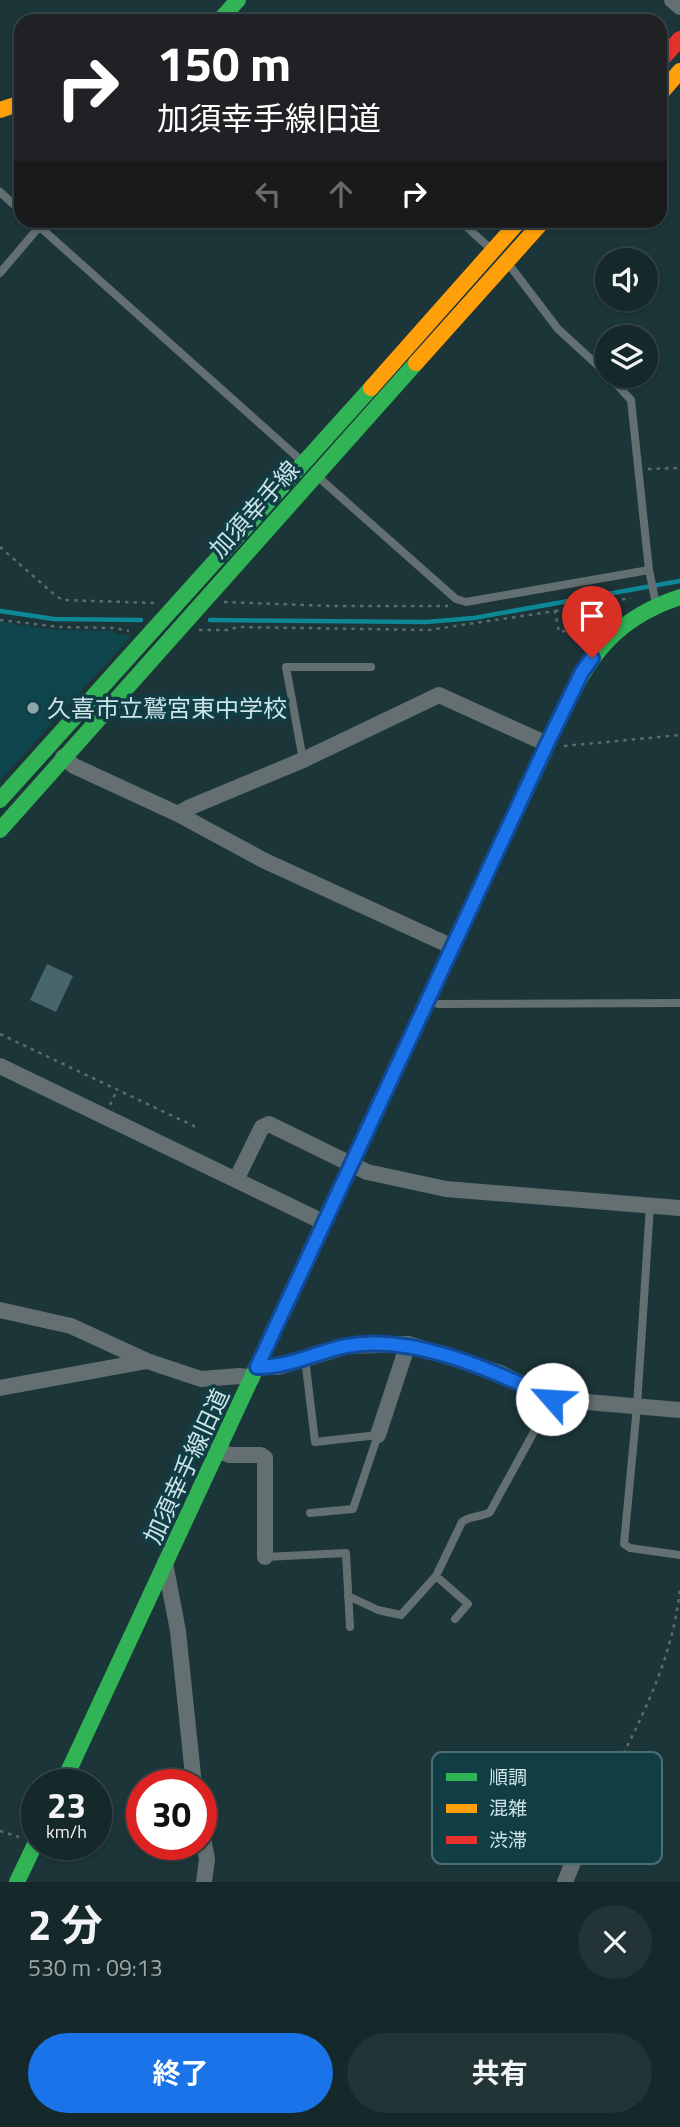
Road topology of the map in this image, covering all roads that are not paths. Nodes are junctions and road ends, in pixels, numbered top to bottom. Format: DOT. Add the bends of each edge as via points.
graph roads {
  1 [pos="672,0"];
  2 [pos="680,7"];
  3 [pos="680,38"];
  4 [pos="667,53"];
  5 [pos="680,71"];
  6 [pos="667,86"];
  7 [pos="0,192"];
  8 [pos="14,205"];
  9 [pos="39,228"];
  10 [pos="46,228"];
  11 [pos="468,228"];
  12 [pos="516,228"];
  13 [pos="534,228"];
  14 [pos="500,257"];
  15 [pos="0,273"];
  16 [pos="595,363"];
  17 [pos="620,388"];
  18 [pos="310,469"];
  19 [pos="650,574"];
  20 [pos="680,597"];
  21 [pos="655,600"];
  22 [pos="371,667"];
  23 [pos="547,744"];
  24 [pos="63,757"];
  25 [pos="303,760"];
  26 [pos="0,800"];
  27 [pos="178,814"];
  28 [pos="0,830"];
  29 [pos="453,947"];
  30 [pos="427,1001"];
  31 [pos="680,1003"];
  32 [pos="0,1066"];
  33 [pos="351,1163"];
  34 [pos="236,1180"];
  35 [pos="650,1206"];
  36 [pos="680,1208"];
  37 [pos="323,1222"];
  38 [pos="0,1310"];
  39 [pos="408,1344"];
  40 [pos="305,1358"];
  41 [pos="147,1361"];
  42 [pos="254,1372"];
  43 [pos="0,1388"];
  44 [pos="552,1399"];
  45 [pos="637,1406"];
  46 [pos="680,1410"];
  47 [pos="378,1435"];
  48 [pos="217,1450"];
  49 [pos="310,1513"];
  50 [pos="680,1555"];
  51 [pos="265,1556"];
  52 [pos="165,1563"];
  53 [pos="436,1576"];
  54 [pos="348,1596"];
  55 [pos="454,1619"];
  56 [pos="350,1627"];
  57 [pos="69,1769"];
  58 [pos="192,1769"];
  59 [pos="28,1860"];
  60 [pos="207,1860"];
  61 [pos="572,1864"];
  62 [pos="17,1882"];
  63 [pos="204,1882"];
  64 [pos="565,1882"];
  1 -- 2 [label="street"];
  3 -- 4 [label="street"];
  5 -- 6 [label="street"];
  7 -- 8 [label="lane"];
  9 -- 15 [label="lane"];
  10 -- 18 [label="lane"];
  11 -- 14 [label="lane"];
  12 -- 14 [label="street, 加須幸手線"];
  13 -- 14 [label="street, 加須幸手線"];
  14 -- 16 [label="lane" via="558,330"];
  14 -- 18 [label="street, 加須幸手線"];
  17 -- 19 [label="lane" via="631,400"];
  18 -- 19 [label="lane" via="456,599 466,602"];
  18 -- 24 [label="street, 加須幸手線" via="209,593"];
  18 -- 26 [label="street, 加須幸手線" via="173,610"];
  19 -- 21 [label="lane"];
  20 -- 21 [label="street, 加須幸手線旧道"];
  21 -- 23 [label="street, 加須幸手線旧道" via="592,658"];
  22 -- 25 [label="lane" via="286,667"];
  23 -- 25 [label="street" via="439,695"];
  23 -- 29 [label="street, 加須幸手線旧道"];
  24 -- 27 [label="street"];
  24 -- 28 [label="street, 加須幸手線"];
  25 -- 27 [label="street"];
  27 -- 29 [label="street" via="263,860"];
  29 -- 30 [label="street, 加須幸手線旧道"];
  30 -- 31 [label="lane"];
  30 -- 33 [label="street, 加須幸手線旧道"];
  32 -- 34 [label="street"];
  33 -- 34 [label="street" via="269,1124 261,1127"];
  33 -- 35 [label="street" via="367,1172 446,1189"];
  33 -- 37 [label="street, 加須幸手線旧道"];
  34 -- 37 [label="street"];
  35 -- 36 [label="street"];
  35 -- 45 [label="lane"];
  37 -- 42 [label="street, 加須幸手線旧道"];
  38 -- 41 [label="street" via="71,1326"];
  39 -- 40 [label="street" via="348,1346"];
  39 -- 44 [label="street" via="499,1373"];
  39 -- 47 [label="street"];
  40 -- 42 [label="street"];
  40 -- 47 [label="lane" via="316,1442"];
  41 -- 42 [label="street" via="201,1379"];
  41 -- 43 [label="street"];
  42 -- 48 [label="street, 加須幸手線旧道"];
  44 -- 45 [label="street"];
  44 -- 53 [label="lane" via="490,1512 461,1522"];
  45 -- 46 [label="street"];
  45 -- 50 [label="lane" via="624,1544"];
  47 -- 49 [label="lane" via="354,1509"];
  48 -- 51 [label="street" via="265,1458"];
  48 -- 52 [label="street, 加須幸手線旧道"];
  51 -- 54 [label="lane" via="346,1553"];
  52 -- 57 [label="street, 加須幸手線旧道"];
  52 -- 58 [label="street" via="178,1631"];
  53 -- 54 [label="lane" via="401,1615 378,1611"];
  53 -- 55 [label="lane" via="468,1604"];
  54 -- 56 [label="lane"];
  59 -- 62 [label="street"];
  60 -- 63 [label="street"];
  61 -- 64 [label="street"];
}
